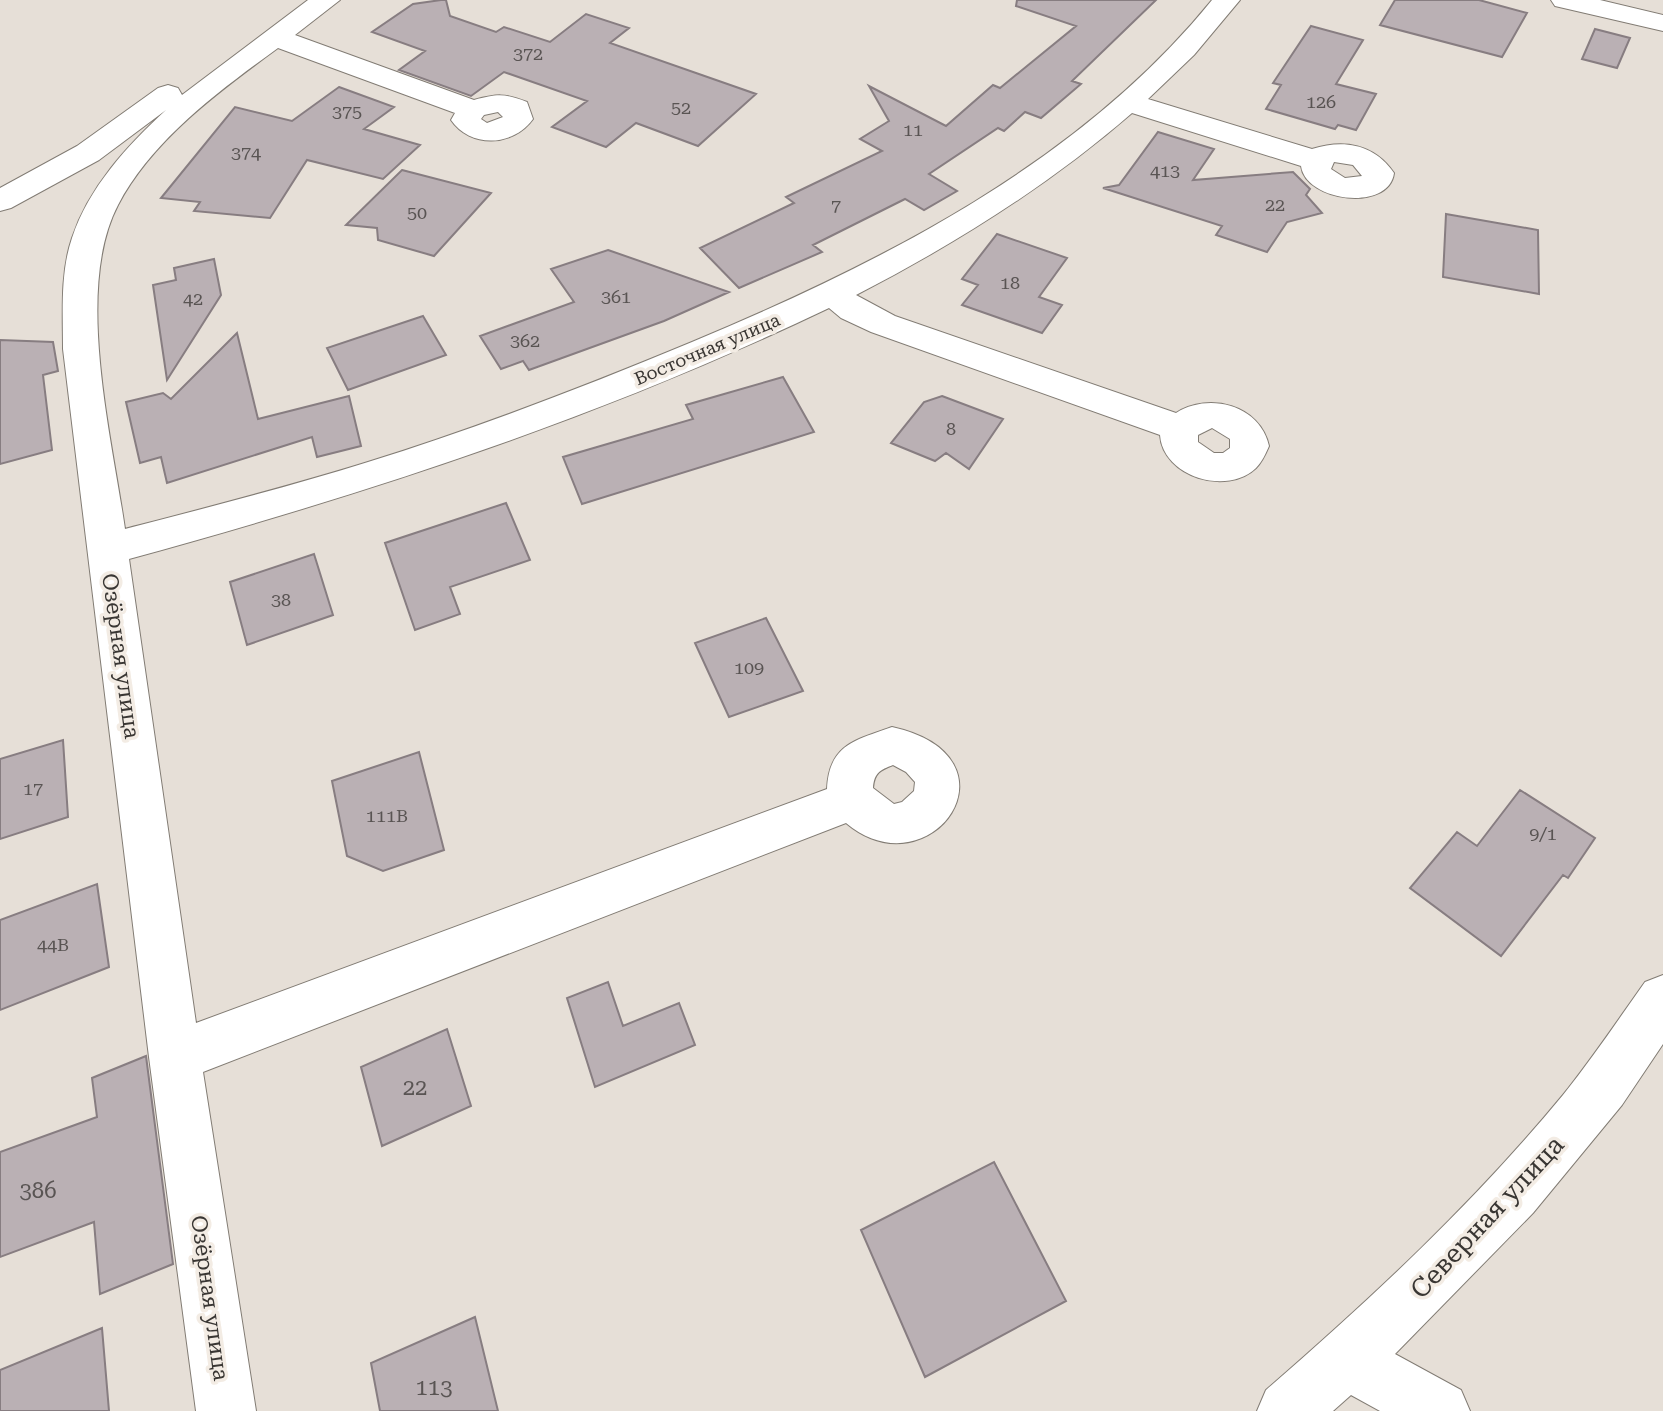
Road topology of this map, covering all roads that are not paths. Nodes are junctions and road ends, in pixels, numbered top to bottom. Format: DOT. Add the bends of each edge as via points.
graph roads {
  1 [pos="326,0"];
  2 [pos="1226,0"];
  3 [pos="1565,0"];
  4 [pos="272,20"];
  5 [pos="1663,23"];
  6 [pos="1128,102"];
  7 [pos="472,109"];
  8 [pos="1321,148"];
  9 [pos="0,201"];
  10 [pos="834,295"];
  11 [pos="1180,428"];
  12 [pos="107,549"];
  13 [pos="852,800"];
  14 [pos="1663,1000"];
  15 [pos="175,1057"];
  16 [pos="1347,1360"];
  17 [pos="226,1411"];
  18 [pos="1287,1411"];
  19 [pos="1440,1411"];
  1 -- 4 [label="street, Озёрная улица"];
  2 -- 6 [label="street, Восточная улица" via="1178,58"];
  3 -- 5 [label="street"];
  4 -- 7 [label="street"];
  4 -- 9 [label="street" via="88,153"];
  4 -- 12 [label="street, Озёрная улица" via="150,141 105,201 88,237 80,290 81,349"];
  6 -- 8 [label="street"];
  6 -- 10 [label="street, Восточная улица" via="998,202"];
  10 -- 11 [label="street" via="883,324"];
  10 -- 12 [label="street, Восточная улица" via="569,407 434,455"];
  12 -- 15 [label="street, Озёрная улица"];
  13 -- 15 [label="street"];
  14 -- 16 [label="street, Северная улица" via="1584,1113 1474,1239"];
  15 -- 17 [label="street, Озёрная улица"];
  16 -- 18 [label="street, Северная улица"];
  16 -- 19 [label="street"];
}
